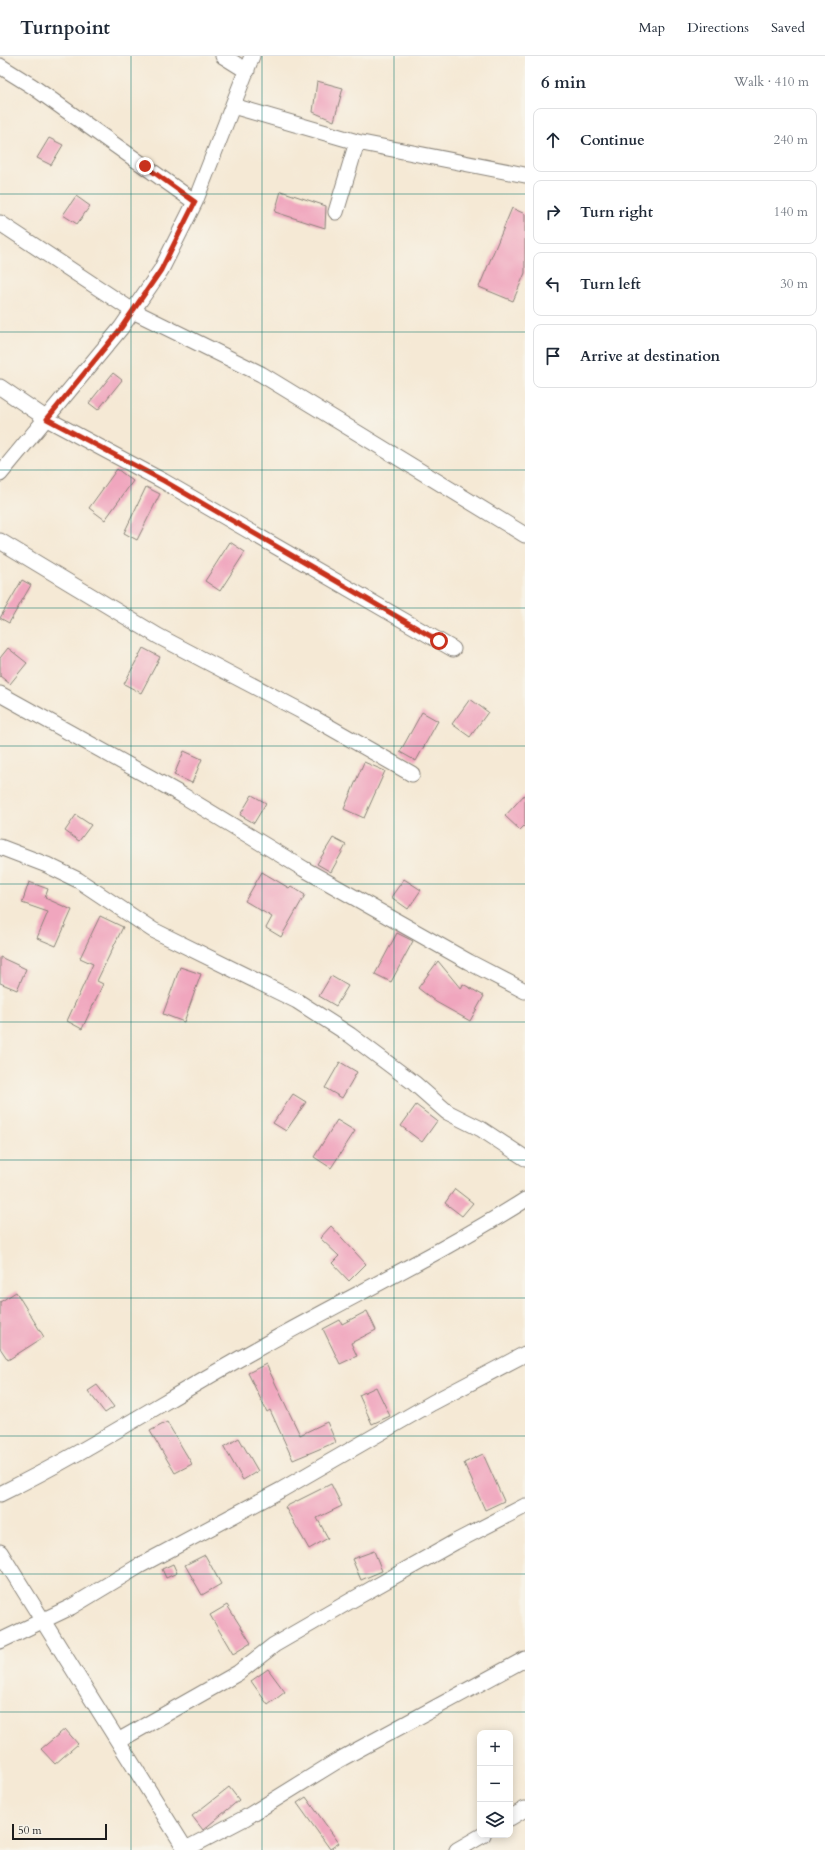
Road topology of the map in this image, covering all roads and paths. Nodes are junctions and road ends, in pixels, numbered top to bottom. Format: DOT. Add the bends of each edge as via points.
graph roads {
  1 [pos="223,56"];
  2 [pos="252,56"];
  3 [pos="0,66"];
  4 [pos="247,71"];
  5 [pos="233,106"];
  6 [pos="357,142"];
  7 [pos="525,175"];
  8 [pos="195,202"];
  9 [pos="336,212"];
  10 [pos="0,223"];
  11 [pos="133,311"];
  12 [pos="0,387"];
  13 [pos="47,419"];
  14 [pos="0,474"];
  15 [pos="525,535"];
  16 [pos="0,542"];
  17 [pos="453,649"];
  18 [pos="0,694"];
  19 [pos="412,774"];
  20 [pos="0,847"];
  21 [pos="525,992"];
  22 [pos="525,1158"];
  23 [pos="525,1200"];
  24 [pos="525,1354"];
  25 [pos="0,1494"];
  26 [pos="525,1506"];
  27 [pos="0,1552"];
  28 [pos="42,1622"];
  29 [pos="0,1641"];
  30 [pos="525,1659"];
  31 [pos="118,1741"];
  32 [pos="525,1809"];
  33 [pos="513,1816"];
  34 [pos="478,1838"];
  35 [pos="186,1850"];
  36 [pos="457,1850"];
  1 -- 4 [label="street"];
  2 -- 4 [label="street"];
  3 -- 8 [label="street"];
  4 -- 5 [label="street"];
  5 -- 6 [label="street"];
  5 -- 8 [label="street"];
  6 -- 7 [label="street"];
  6 -- 9 [label="street"];
  8 -- 11 [label="street" via="161,270"];
  10 -- 11 [label="street"];
  11 -- 13 [label="street"];
  11 -- 15 [label="street" via="261,374"];
  12 -- 13 [label="street"];
  13 -- 14 [label="street"];
  13 -- 17 [label="street" via="164,481"];
  16 -- 19 [label="street" via="158,636 303,712"];
  18 -- 21 [label="street" via="182,795 304,869"];
  20 -- 22 [label="street" via="78,880 153,930 297,1001 350,1035 414,1083 447,1112 481,1129"];
  23 -- 25 [label="street" via="474,1232 322,1312 47,1471"];
  24 -- 28 [label="street" via="432,1403 281,1490 138,1566"];
  26 -- 31 [label="street" via="455,1542 274,1645 238,1673"];
  27 -- 28 [label="street"];
  28 -- 29 [label="street"];
  28 -- 31 [label="street"];
  30 -- 35 [label="street" via="337,1761 245,1818"];
  31 -- 35 [label="street"];
  32 -- 33 [label="street"];
  34 -- 36 [label="street"];
}
